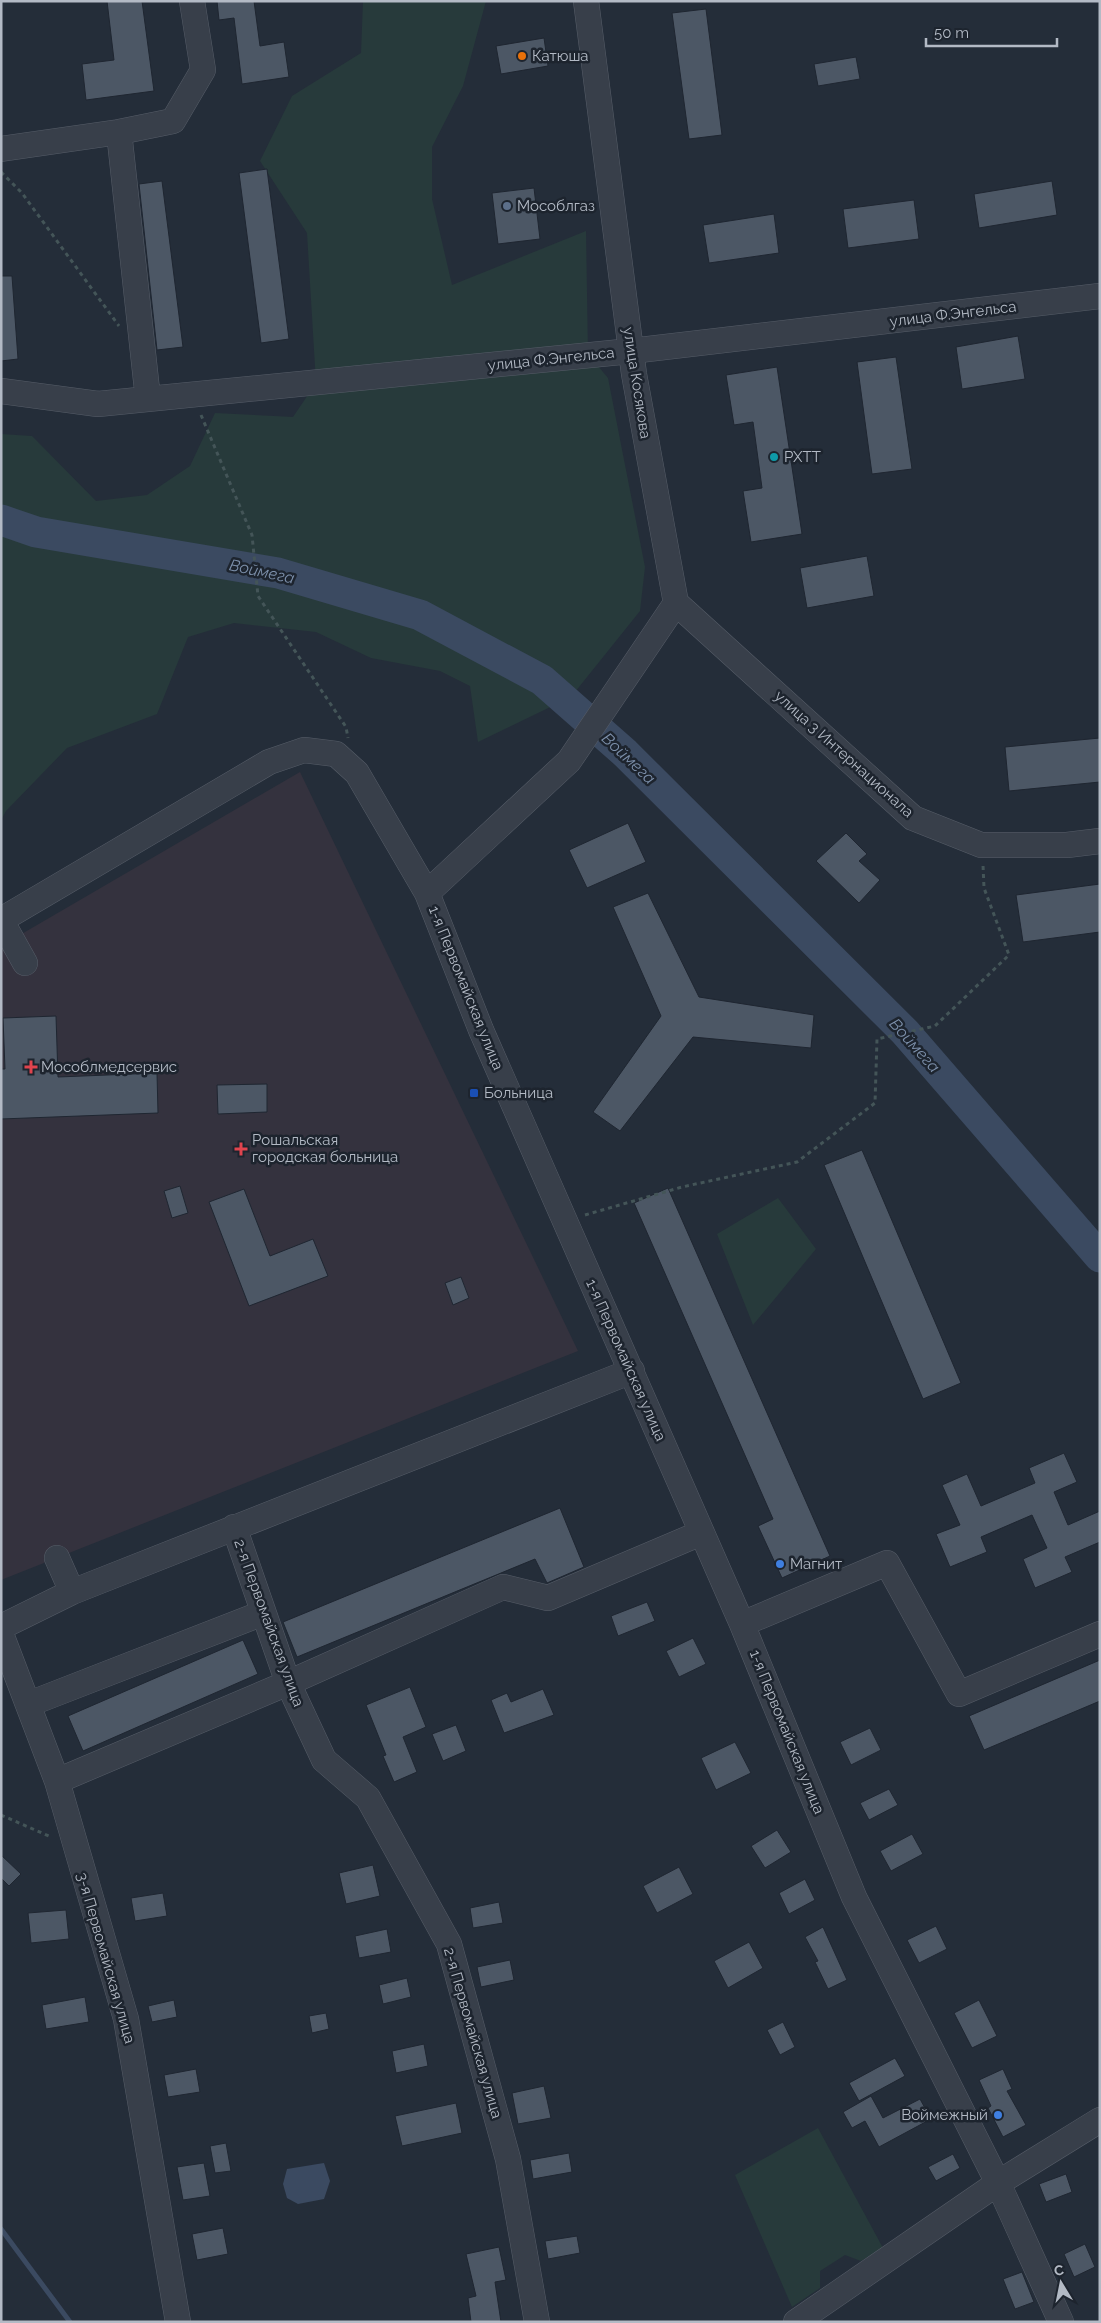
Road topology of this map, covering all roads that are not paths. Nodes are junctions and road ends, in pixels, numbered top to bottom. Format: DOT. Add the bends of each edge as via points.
graph roads {
  1 [pos="192,1"];
  2 [pos="586,1"];
  3 [pos="119,132"];
  4 [pos="1,149"];
  5 [pos="1100,296"];
  6 [pos="631,351"];
  7 [pos="1,391"];
  8 [pos="148,399"];
  9 [pos="676,602"];
  10 [pos="1100,841"];
  11 [pos="427,893"];
  12 [pos="1,920"];
  13 [pos="25,963"];
  14 [pos="632,1371"];
  15 [pos="234,1528"];
  16 [pos="701,1533"];
  17 [pos="57,1558"];
  18 [pos="72,1592"];
  19 [pos="263,1613"];
  20 [pos="742,1624"];
  21 [pos="1,1626"];
  22 [pos="1,1634"];
  23 [pos="1100,1634"];
  24 [pos="288,1683"];
  25 [pos="29,1704"];
  26 [pos="57,1780"];
  27 [pos="1100,2120"];
  28 [pos="998,2183"];
  29 [pos="178,2322"];
  30 [pos="537,2322"];
  31 [pos="796,2322"];
  32 [pos="1061,2322"];
  1 -- 3 [label="street" via="203,70 173,122"];
  2 -- 6 [label="street, улица Косякова"];
  3 -- 4 [label="street"];
  3 -- 8 [label="street"];
  5 -- 6 [label="street, улица Ф.Энгельса"];
  6 -- 8 [label="street, улица Ф.Энгельса"];
  6 -- 9 [label="street, улица Косякова"];
  7 -- 8 [label="street, улица Ф.Энгельса" via="98,404"];
  9 -- 10 [label="street, улица 3 Интернационала" via="913,818 981,845 1067,845"];
  9 -- 11 [label="street" via="568,761"];
  11 -- 12 [label="street, 1-я Первомайская улица" via="357,773 336,754 304,750 269,762"];
  11 -- 14 [label="street, 1-я Первомайская улица" via="481,1030"];
  12 -- 13 [label="street"];
  14 -- 15 [label="street"];
  14 -- 16 [label="street, 1-я Первомайская улица"];
  15 -- 18 [label="street"];
  15 -- 19 [label="street, 2-я Первомайская улица"];
  16 -- 20 [label="street, 1-я Первомайская улица"];
  16 -- 24 [label="street" via="548,1598 503,1587"];
  17 -- 18 [label="street"];
  18 -- 21 [label="street"];
  19 -- 24 [label="street, 2-я Первомайская улица"];
  19 -- 25 [label="street"];
  20 -- 23 [label="street" via="887,1563 959,1694"];
  20 -- 28 [label="street, 1-я Первомайская улица" via="854,1897"];
  22 -- 25 [label="street, 3-я Первомайская улица"];
  24 -- 26 [label="street"];
  24 -- 30 [label="street, 2-я Первомайская улица" via="324,1760 368,1798 449,1944 508,2159"];
  25 -- 26 [label="street, 3-я Первомайская улица"];
  26 -- 29 [label="street, 3-я Первомайская улица" via="126,2020"];
  27 -- 28 [label="street"];
  28 -- 31 [label="street"];
  28 -- 32 [label="street, 1-я Первомайская улица"];
}
